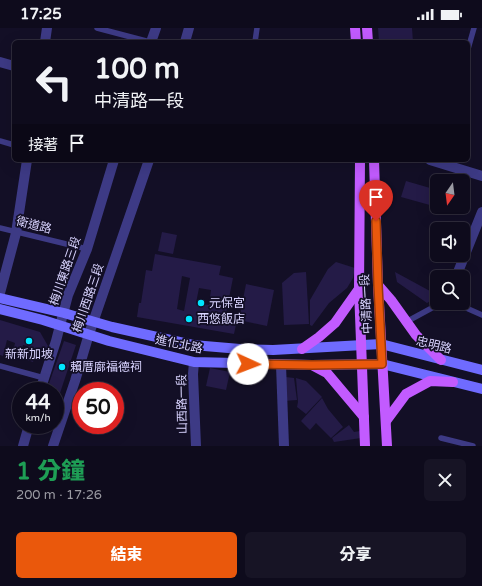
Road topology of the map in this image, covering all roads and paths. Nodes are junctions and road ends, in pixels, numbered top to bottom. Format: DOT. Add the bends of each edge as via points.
graph roads {
  1 [pos="47,28"];
  2 [pos="97,28"];
  3 [pos="156,28"];
  4 [pos="189,28"];
  5 [pos="257,28"];
  6 [pos="355,28"];
  7 [pos="367,28"];
  8 [pos="474,28"];
  9 [pos="45,40"];
  10 [pos="143,40"];
  11 [pos="152,40"];
  12 [pos="186,40"];
  13 [pos="256,40"];
  14 [pos="356,40"];
  15 [pos="368,40"];
  16 [pos="470,42"];
  17 [pos="0,62"];
  18 [pos="12,65"];
  19 [pos="0,141"];
  20 [pos="12,144"];
  21 [pos="27,162"];
  22 [pos="113,162"];
  23 [pos="150,162"];
  24 [pos="360,162"];
  25 [pos="374,162"];
  26 [pos="436,162"];
  27 [pos="482,176"];
  28 [pos="482,212"];
  29 [pos="0,228"];
  30 [pos="16,233"];
  31 [pos="87,249"];
  32 [pos="459,270"];
  33 [pos="378,285"];
  34 [pos="359,289"];
  35 [pos="0,293"];
  36 [pos="0,298"];
  37 [pos="0,309"];
  38 [pos="430,309"];
  39 [pos="470,310"];
  40 [pos="64,313"];
  41 [pos="482,315"];
  42 [pos="94,321"];
  43 [pos="406,322"];
  44 [pos="60,325"];
  45 [pos="89,334"];
  46 [pos="381,344"];
  47 [pos="360,345"];
  48 [pos="302,349"];
  49 [pos="441,360"];
  50 [pos="194,362"];
  51 [pos="382,364"];
  52 [pos="281,365"];
  53 [pos="312,365"];
  54 [pos="362,365"];
  55 [pos="0,366"];
  56 [pos="482,370"];
  57 [pos="44,378"];
  58 [pos="43,382"];
  59 [pos="453,382"];
  60 [pos="482,389"];
  61 [pos="364,418"];
  62 [pos="386,421"];
  63 [pos="26,434"];
  64 [pos="441,438"];
  65 [pos="23,446"];
  66 [pos="53,446"];
  67 [pos="196,446"];
  68 [pos="284,446"];
  69 [pos="365,446"];
  70 [pos="387,446"];
  71 [pos="473,446"];
  1 -- 9 [label="street"];
  2 -- 10 [label="lane"];
  3 -- 11 [label="street"];
  4 -- 12 [label="street"];
  5 -- 13 [label="lane"];
  6 -- 14 [label="main road"];
  7 -- 15 [label="main road"];
  8 -- 16 [label="lane"];
  17 -- 18 [label="street"];
  19 -- 20 [label="lane"];
  21 -- 30 [label="street"];
  22 -- 31 [label="street, 梅川東路三段"];
  23 -- 42 [label="street, 梅川西路三段"];
  24 -- 34 [label="main road, 中清路一段"];
  25 -- 33 [label="main road, 中清路一段"];
  26 -- 27 [label="street"];
  28 -- 32 [label="street"];
  29 -- 30 [label="lane, 衛道路"];
  30 -- 31 [label="lane, 衛道路"];
  30 -- 35 [label="street"];
  31 -- 40 [label="street, 梅川東路三段" via="68,295"];
  33 -- 43 [label="main road"];
  33 -- 46 [label="main road, 中清路一段"];
  34 -- 47 [label="main road, 中清路一段"];
  34 -- 48 [label="main road" via="335,323"];
  36 -- 40 [label="main road, 進化北路"];
  37 -- 44 [label="main road, 進化北路"];
  38 -- 43 [label="lane"];
  39 -- 41 [label="lane"];
  40 -- 42 [label="main road, 進化北路"];
  40 -- 44 [label="street, 梅川東路三段"];
  42 -- 45 [label="street, 梅川西路三段"];
  42 -- 48 [label="main road, 進化北路" via="193,345 246,349"];
  43 -- 49 [label="main road"];
  44 -- 45 [label="main road, 進化北路"];
  44 -- 57 [label="street, 梅川東路三段"];
  45 -- 50 [label="main road, 進化北路"];
  45 -- 66 [label="street, 梅川西路三段"];
  46 -- 47 [label="main road, 進化北路"];
  46 -- 49 [label="main road, 忠明路"];
  46 -- 51 [label="main road, 中清路一段"];
  47 -- 48 [label="main road, 進化北路"];
  47 -- 54 [label="main road, 中清路一段"];
  49 -- 56 [label="main road, 忠明路"];
  50 -- 52 [label="main road, 進化北路"];
  50 -- 67 [label="street, 山西路一段"];
  51 -- 54 [label="main road, 進化北路"];
  51 -- 59 [label="main road"];
  51 -- 62 [label="main road, 中清路一段"];
  52 -- 53 [label="main road, 進化北路"];
  52 -- 68 [label="street"];
  53 -- 54 [label="main road, 進化北路"];
  53 -- 61 [label="main road" via="326,373"];
  54 -- 61 [label="main road, 中清路一段"];
  55 -- 57 [label="lane"];
  57 -- 58 [label="street, 梅川東路三段"];
  59 -- 60 [label="main road"];
  59 -- 62 [label="main road" via="430,381 406,394"];
  61 -- 69 [label="main road, 中清路一段"];
  62 -- 70 [label="main road, 中清路一段"];
  63 -- 65 [label="street"];
  64 -- 71 [label="lane"];
}
